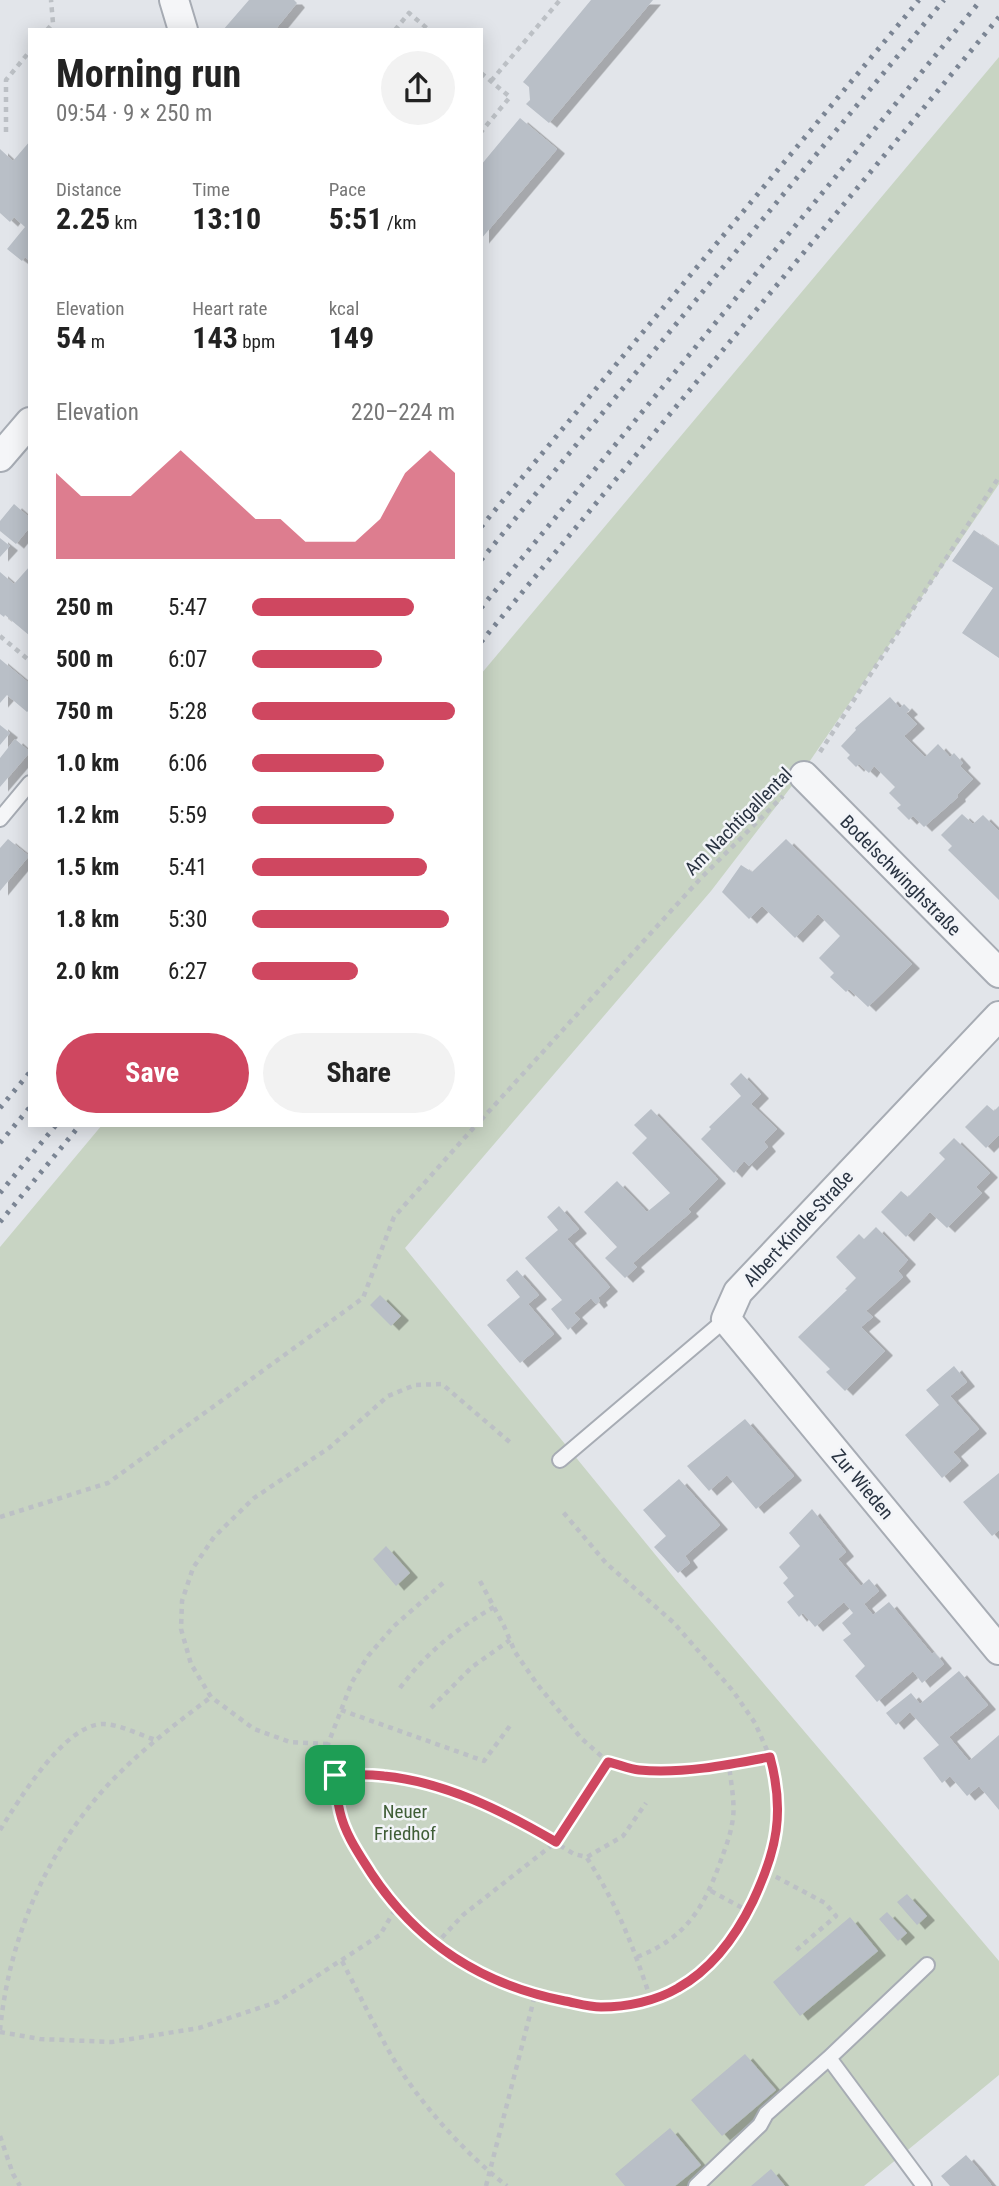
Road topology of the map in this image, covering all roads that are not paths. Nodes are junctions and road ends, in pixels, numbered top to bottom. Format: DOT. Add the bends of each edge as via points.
graph roads {
  1 [pos="174,0"];
  2 [pos="182,28"];
  3 [pos="28,424"];
  4 [pos="0,457"];
  5 [pos="804,776"];
  6 [pos="28,785"];
  7 [pos="1,817"];
  8 [pos="999,973"];
  9 [pos="999,1016"];
  10 [pos="726,1319"];
  11 [pos="560,1460"];
  12 [pos="999,1650"];
  13 [pos="927,1965"];
  14 [pos="829,2058"];
  15 [pos="696,2186"];
  16 [pos="924,2186"];
  1 -- 2 [label="street"];
  3 -- 4 [label="street"];
  5 -- 8 [label="street, Bodelschwinghstraße"];
  6 -- 7 [label="lane"];
  9 -- 10 [label="street, Albert-Kindle-Straße" via="738,1292"];
  10 -- 11 [label="lane, Albert-Kindle-Straße"];
  10 -- 12 [label="street, Zur Wieden"];
  13 -- 14 [label="lane"];
  14 -- 15 [label="lane"];
  14 -- 16 [label="lane"];
}
